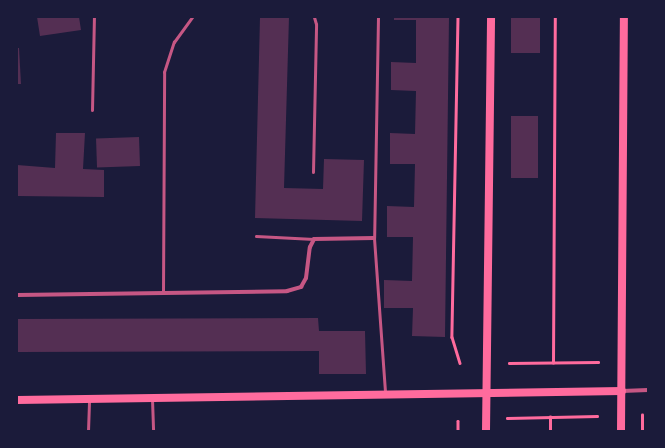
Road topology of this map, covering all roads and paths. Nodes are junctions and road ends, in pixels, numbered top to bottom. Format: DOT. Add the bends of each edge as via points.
graph roads {
  1 [pos="94,17"];
  2 [pos="192,17"];
  3 [pos="314,17"];
  4 [pos="378,17"];
  5 [pos="458,17"];
  6 [pos="491,17"];
  7 [pos="555,17"];
  8 [pos="624,17"];
  9 [pos="92,110"];
  10 [pos="313,172"];
  11 [pos="256,236"];
  12 [pos="374,238"];
  13 [pos="314,239"];
  14 [pos="163,292"];
  15 [pos="17,295"];
  16 [pos="598,362"];
  17 [pos="460,363"];
  18 [pos="509,363"];
  19 [pos="553,363"];
  20 [pos="648,390"];
  21 [pos="622,391"];
  22 [pos="486,392"];
  23 [pos="385,394"];
  24 [pos="152,399"];
  25 [pos="17,400"];
  26 [pos="89,400"];
  27 [pos="642,415"];
  28 [pos="597,416"];
  29 [pos="550,417"];
  30 [pos="507,418"];
  31 [pos="458,422"];
  32 [pos="88,431"];
  33 [pos="153,431"];
  34 [pos="458,431"];
  35 [pos="486,431"];
  36 [pos="550,431"];
  37 [pos="621,431"];
  38 [pos="642,431"];
  1 -- 9 [label="lane"];
  2 -- 14 [label="lane" via="174,42 164,72"];
  3 -- 10 [label="lane" via="316,24"];
  4 -- 12 [label="lane"];
  5 -- 17 [label="path" via="452,337"];
  6 -- 22 [label="main road"];
  7 -- 19 [label="path"];
  8 -- 21 [label="main road"];
  11 -- 13 [label="lane"];
  12 -- 13 [label="street"];
  12 -- 23 [label="lane"];
  13 -- 14 [label="street" via="310,247 306,278 301,288 287,291"];
  14 -- 15 [label="street"];
  16 -- 19 [label="path"];
  18 -- 19 [label="path"];
  20 -- 21 [label="street"];
  21 -- 22 [label="main road"];
  21 -- 37 [label="main road"];
  22 -- 23 [label="main road"];
  22 -- 35 [label="main road"];
  23 -- 24 [label="main road"];
  24 -- 26 [label="main road"];
  24 -- 33 [label="lane"];
  25 -- 26 [label="main road"];
  26 -- 32 [label="lane"];
  27 -- 38 [label="path"];
  28 -- 29 [label="path"];
  29 -- 30 [label="path"];
  29 -- 36 [label="path"];
  31 -- 34 [label="path"];
}
